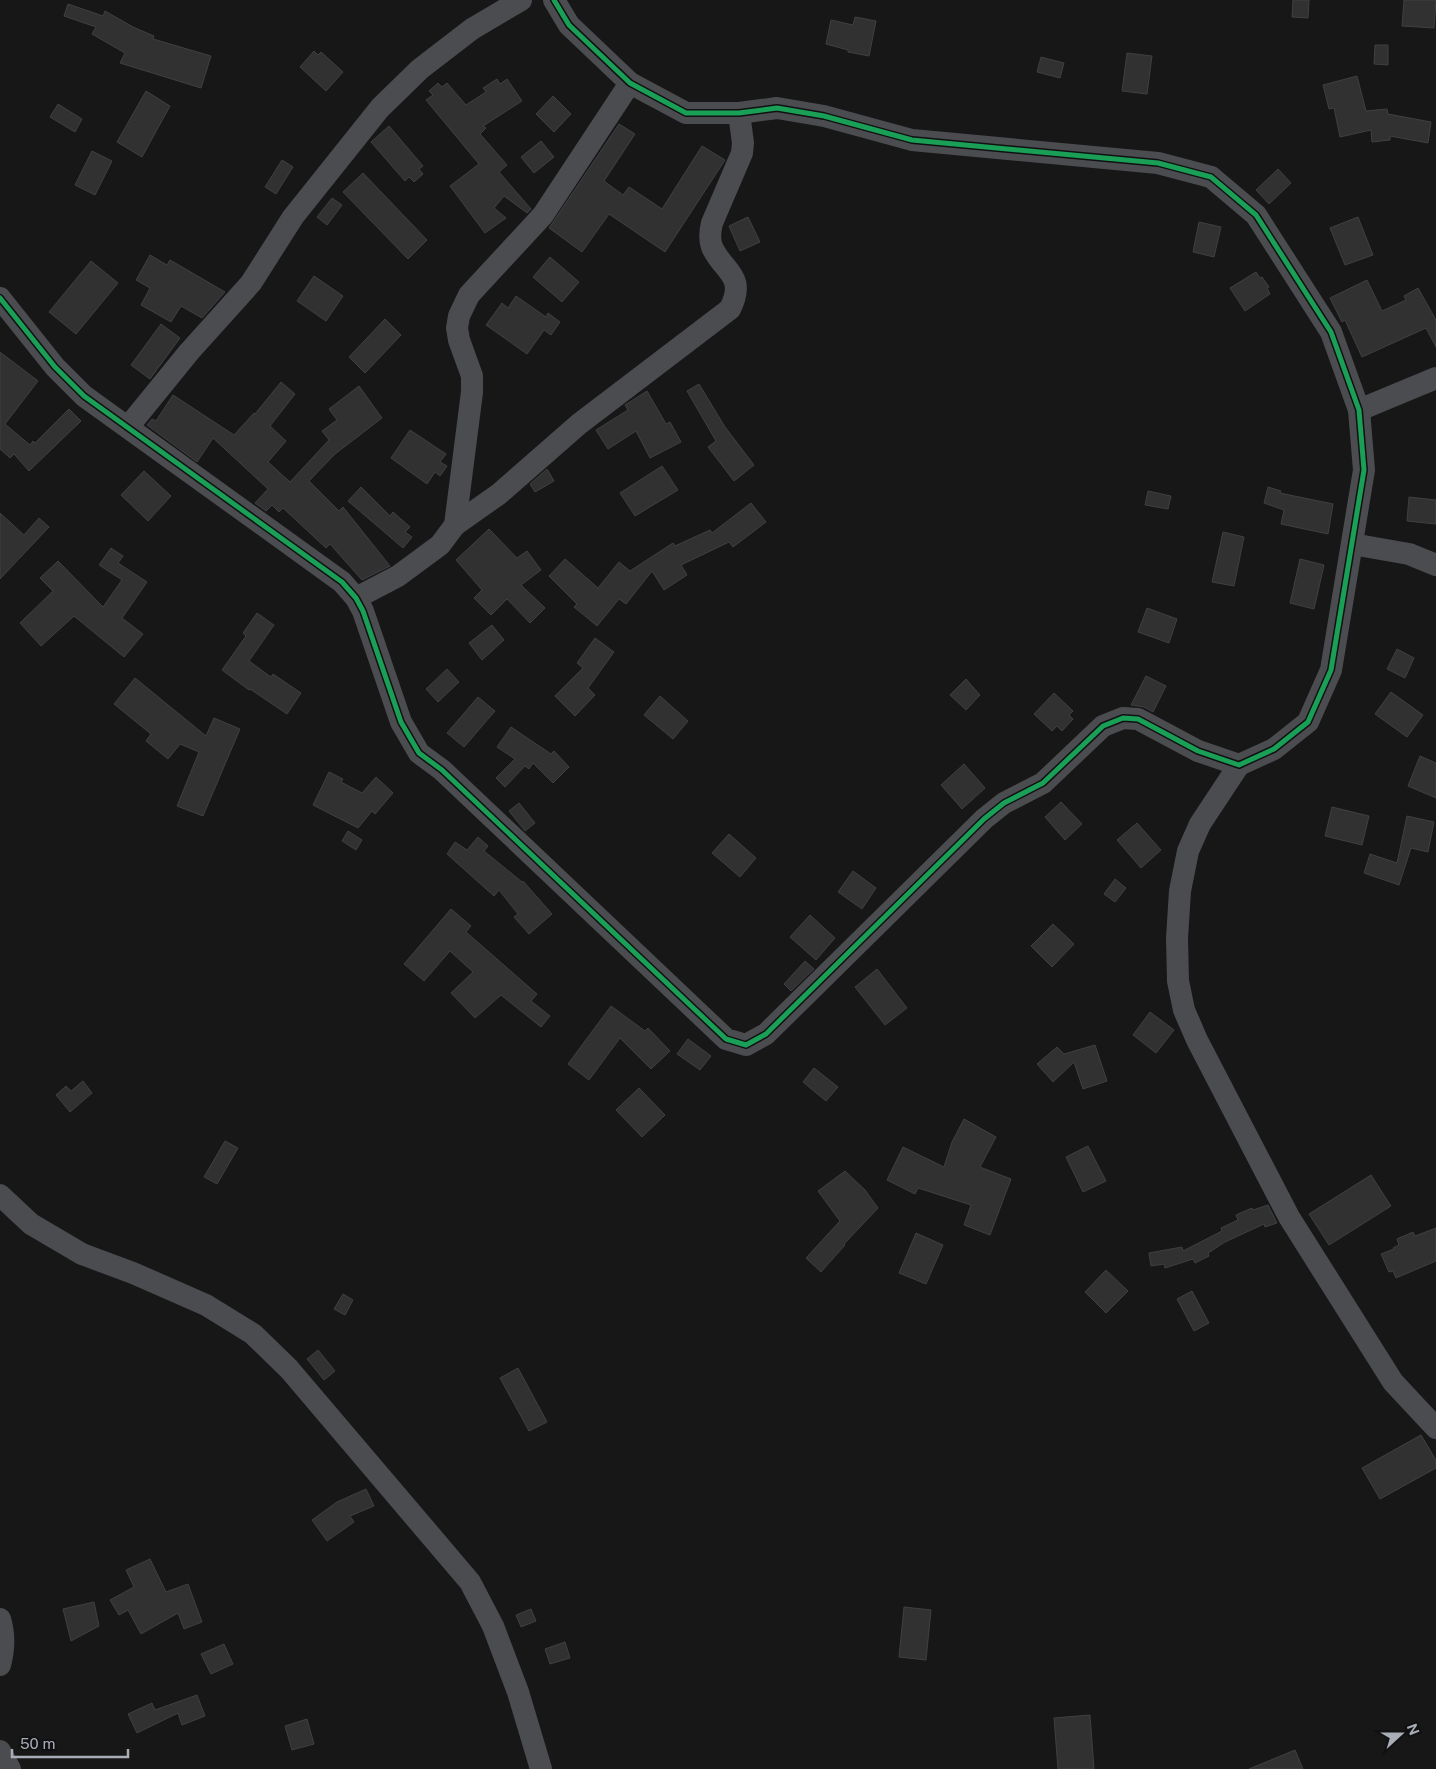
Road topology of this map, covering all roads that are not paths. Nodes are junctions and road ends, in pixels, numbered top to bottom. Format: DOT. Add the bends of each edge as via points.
graph roads {
  1 [pos="521,0"];
  2 [pos="554,0"];
  3 [pos="630,82"];
  4 [pos="738,113"];
  5 [pos="0,298"];
  6 [pos="1436,378"];
  7 [pos="1359,410"];
  8 [pos="128,427"];
  9 [pos="455,526"];
  10 [pos="1352,544"];
  11 [pos="1436,565"];
  12 [pos="356,598"];
  13 [pos="1238,765"];
  14 [pos="0,1195"];
  15 [pos="1436,1428"];
  16 [pos="0,1620"];
  17 [pos="0,1665"];
  18 [pos="0,1750"];
  19 [pos="10,1769"];
  20 [pos="541,1769"];
  1 -- 8 [label="street" via="472,29 420,69 380,108 293,217 252,283 189,352"];
  2 -- 3 [label="street" via="569,25"];
  3 -- 4 [label="street" via="686,113"];
  3 -- 9 [label="street" via="543,214 469,295 459,316 459,340 469,364 472,384"];
  4 -- 7 [label="street" via="777,108 824,116 912,140 1158,163 1211,177 1256,216 1331,332"];
  4 -- 9 [label="street" via="744,144 742,153 710,235 712,246 732,273 736,286 735,300 730,309 579,424 499,494"];
  5 -- 8 [label="street" via="55,367 84,396"];
  6 -- 7 [label="street"];
  7 -- 10 [label="street" via="1364,470"];
  8 -- 12 [label="street" via="342,582"];
  9 -- 12 [label="street" via="440,545 398,576"];
  10 -- 11 [label="street" via="1409,554"];
  10 -- 13 [label="street" via="1331,670 1308,722 1274,749"];
  12 -- 13 [label="street" via="400,722 419,753 442,770 726,1039 746,1045 766,1034 984,819 1004,803 1043,783 1103,726 1123,718 1138,719 1198,751"];
  13 -- 15 [label="street" via="1200,824 1188,852 1180,891 1178,938 1178,981 1184,1010 1289,1217 1393,1382"];
  14 -- 20 [label="street" via="31,1224 82,1254 206,1305 253,1334 290,1369 470,1582 493,1626 518,1692"];
  16 -- 17 [label="street" via="4,1631"];
  18 -- 19 [label="street"];
}
